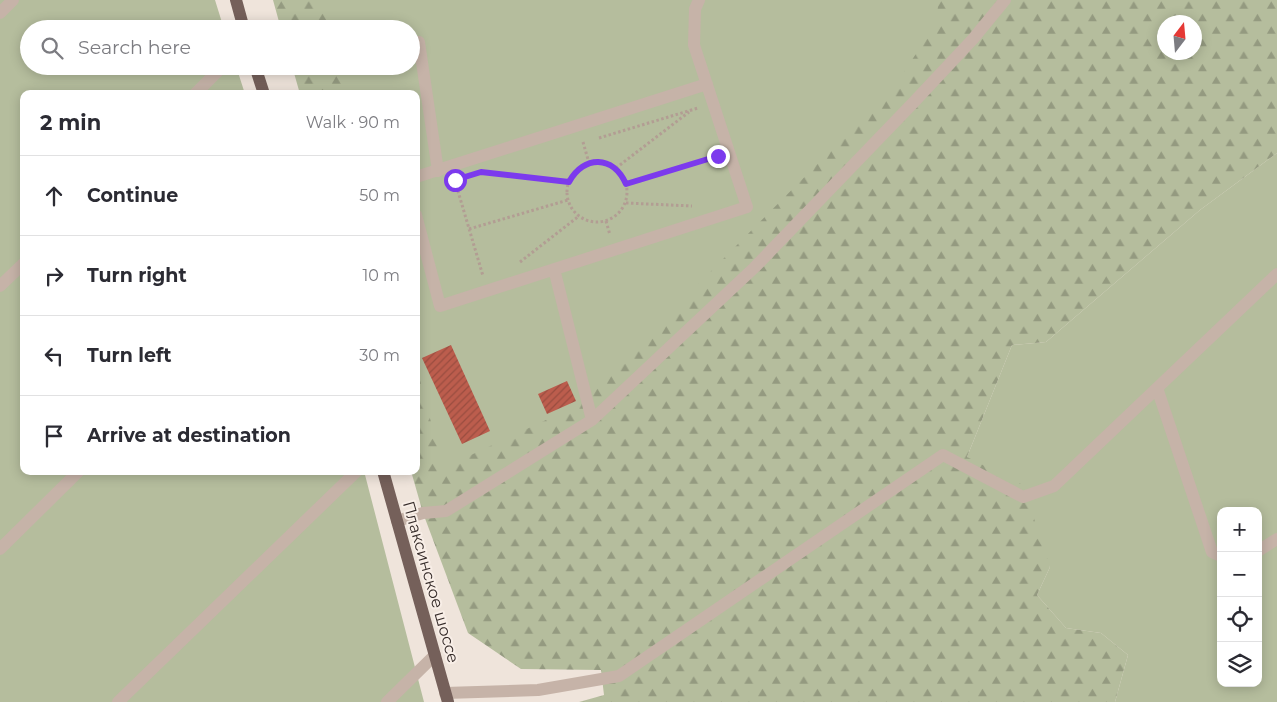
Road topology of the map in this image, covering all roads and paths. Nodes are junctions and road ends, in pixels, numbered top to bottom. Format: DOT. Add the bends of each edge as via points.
graph roads {
  1 [pos="13,0"];
  2 [pos="236,0"];
  3 [pos="699,0"];
  4 [pos="1005,0"];
  5 [pos="0,13"];
  6 [pos="242,20"];
  7 [pos="420,49"];
  8 [pos="214,75"];
  9 [pos="258,75"];
  10 [pos="707,84"];
  11 [pos="199,90"];
  12 [pos="263,90"];
  13 [pos="704,107"];
  14 [pos="692,110"];
  15 [pos="583,142"];
  16 [pos="574,145"];
  17 [pos="718,156"];
  18 [pos="589,163"];
  19 [pos="616,168"];
  20 [pos="490,169"];
  21 [pos="438,171"];
  22 [pos="420,176"];
  23 [pos="463,177"];
  24 [pos="569,182"];
  25 [pos="626,184"];
  26 [pos="568,200"];
  27 [pos="626,202"];
  28 [pos="701,207"];
  29 [pos="579,216"];
  30 [pos="469,229"];
  31 [pos="420,230"];
  32 [pos="517,264"];
  33 [pos="20,267"];
  34 [pos="554,269"];
  35 [pos="1277,274"];
  36 [pos="484,278"];
  37 [pos="0,286"];
  38 [pos="1157,388"];
  39 [pos="592,420"];
  40 [pos="75,475"];
  41 [pos="353,475"];
  42 [pos="384,475"];
  43 [pos="397,521"];
  44 [pos="1277,539"];
  45 [pos="1262,548"];
  46 [pos="0,549"];
  47 [pos="1217,554"];
  48 [pos="434,656"];
  49 [pos="446,698"];
  50 [pos="118,702"];
  51 [pos="387,702"];
  1 -- 5 [label="lane"];
  2 -- 6 [label="main road"];
  3 -- 10 [label="lane" via="695,9 694,45"];
  4 -- 39 [label="lane" via="973,39 755,267"];
  7 -- 21 [label="lane"];
  8 -- 11 [label="lane"];
  9 -- 12 [label="main road"];
  10 -- 21 [label="lane"];
  10 -- 34 [label="lane" via="747,207"];
  13 -- 14 [label="path"];
  14 -- 15 [label="path"];
  14 -- 19 [label="path"];
  15 -- 16 [label="path"];
  15 -- 18 [label="path"];
  17 -- 25 [label="path"];
  18 -- 19 [label="path" via="598,162"];
  18 -- 24 [label="path" via="573,173"];
  19 -- 25 [label="path"];
  20 -- 24 [label="path" via="481,172"];
  21 -- 22 [label="lane"];
  23 -- 30 [label="path" via="455,180"];
  24 -- 26 [label="path"];
  25 -- 27 [label="path"];
  26 -- 29 [label="path"];
  26 -- 30 [label="path"];
  27 -- 28 [label="path"];
  27 -- 29 [label="path" via="614,217 606,221 596,222"];
  29 -- 32 [label="path"];
  30 -- 36 [label="path"];
  31 -- 34 [label="lane" via="440,306"];
  33 -- 37 [label="lane"];
  34 -- 39 [label="lane"];
  35 -- 38 [label="lane"];
  38 -- 47 [label="lane" via="1212,552"];
  38 -- 49 [label="lane" via="1054,486 1023,497 943,455 619,676 538,690"];
  39 -- 43 [label="lane" via="446,511 423,513"];
  40 -- 46 [label="lane"];
  41 -- 50 [label="lane"];
  42 -- 43 [label="main road, Плаксинское шоссе"];
  43 -- 48 [label="main road, Плаксинское шоссе"];
  44 -- 45 [label="lane"];
  48 -- 49 [label="main road, Плаксинское шоссе"];
  48 -- 51 [label="lane"];
}
